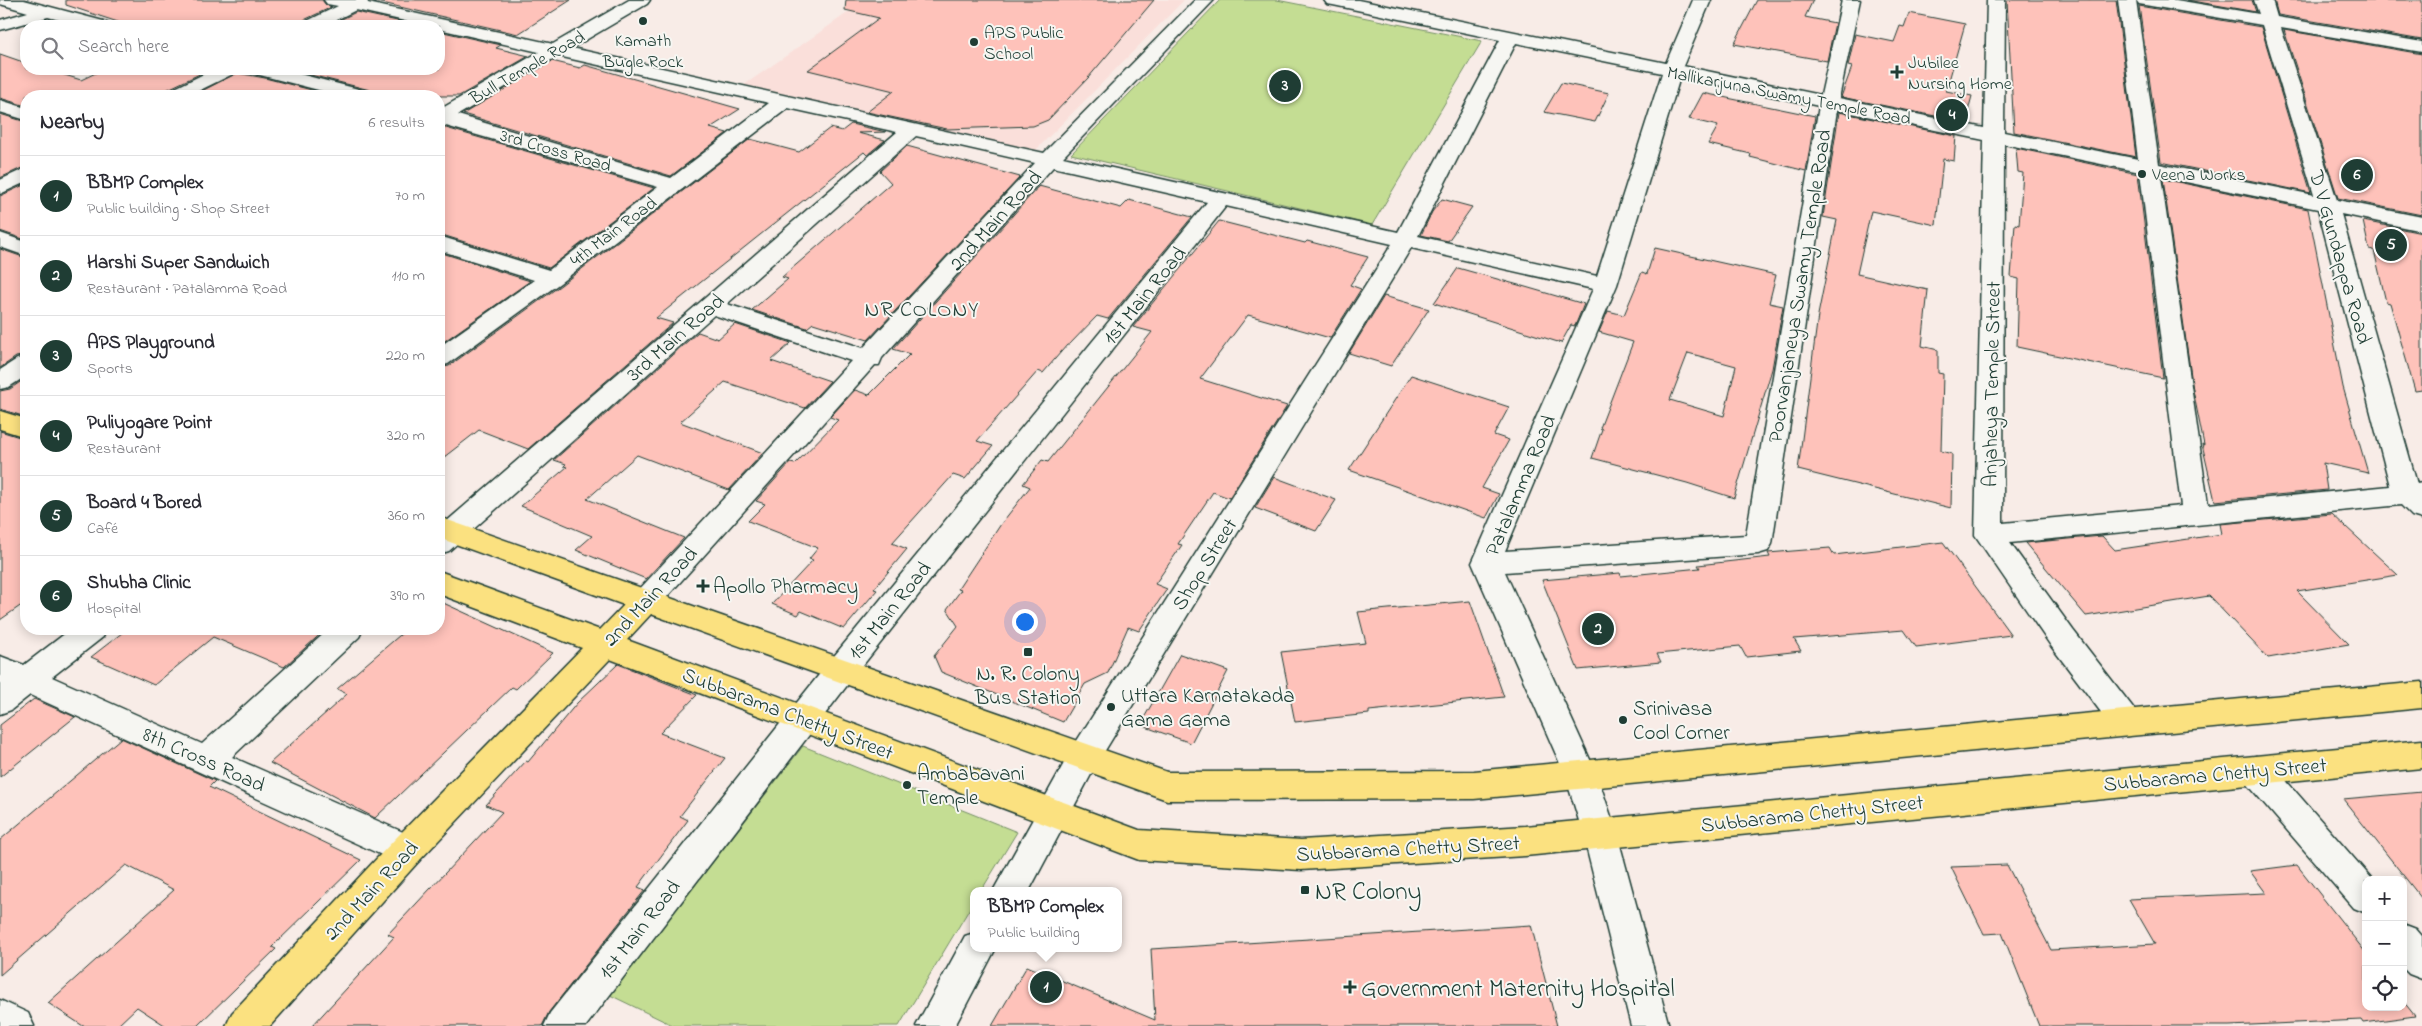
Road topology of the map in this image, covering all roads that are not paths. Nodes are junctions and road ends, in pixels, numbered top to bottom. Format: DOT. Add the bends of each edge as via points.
graph roads {
  1 [pos="4,0"];
  2 [pos="333,0"];
  3 [pos="641,0"];
  4 [pos="1204,0"];
  5 [pos="1333,0"];
  6 [pos="1702,0"];
  7 [pos="1851,0"];
  8 [pos="1996,0"];
  9 [pos="2127,0"];
  10 [pos="2146,0"];
  11 [pos="2263,0"];
  12 [pos="358,2"];
  13 [pos="46,12"];
  14 [pos="77,20"];
  15 [pos="323,20"];
  16 [pos="432,20"];
  17 [pos="2270,21"];
  18 [pos="445,23"];
  19 [pos="0,25"];
  20 [pos="1510,37"];
  21 [pos="555,50"];
  22 [pos="2420,51"];
  23 [pos="1672,71"];
  24 [pos="216,75"];
  25 [pos="282,75"];
  26 [pos="186,90"];
  27 [pos="340,90"];
  28 [pos="785,102"];
  29 [pos="1829,102"];
  30 [pos="0,106"];
  31 [pos="20,112"];
  32 [pos="445,114"];
  33 [pos="445,119"];
  34 [pos="911,130"];
  35 [pos="1994,136"];
  36 [pos="1049,160"];
  37 [pos="2149,168"];
  38 [pos="20,177"];
  39 [pos="674,185"];
  40 [pos="0,188"];
  41 [pos="1221,199"];
  42 [pos="2328,204"];
  43 [pos="2422,224"];
  44 [pos="0,240"];
  45 [pos="1405,240"];
  46 [pos="445,245"];
  47 [pos="20,248"];
  48 [pos="552,278"];
  49 [pos="1606,285"];
  50 [pos="710,306"];
  51 [pos="445,354"];
  52 [pos="870,359"];
  53 [pos="20,369"];
  54 [pos="0,381"];
  55 [pos="0,420"];
  56 [pos="20,426"];
  57 [pos="2417,499"];
  58 [pos="2196,514"];
  59 [pos="445,532"];
  60 [pos="445,535"];
  61 [pos="1989,535"];
  62 [pos="1486,563"];
  63 [pos="445,584"];
  64 [pos="646,601"];
  65 [pos="82,635"];
  66 [pos="341,635"];
  67 [pos="606,645"];
  68 [pos="840,670"];
  69 [pos="14,674"];
  70 [pos="2422,695"];
  71 [pos="0,701"];
  72 [pos="802,719"];
  73 [pos="2127,723"];
  74 [pos="2422,754"];
  75 [pos="1084,757"];
  76 [pos="206,760"];
  77 [pos="2256,770"];
  78 [pos="1581,775"];
  79 [pos="1053,813"];
  80 [pos="1600,834"];
  81 [pos="407,850"];
  82 [pos="1012,887"];
  83 [pos="2362,892"];
  84 [pos="2407,945"];
  85 [pos="976,952"];
  86 [pos="2422,962"];
  87 [pos="0,1018"];
  88 [pos="15,1026"];
  89 [pos="245,1026"];
  90 [pos="563,1026"];
  91 [pos="935,1026"];
  92 [pos="1650,1026"];
  1 -- 13 [label="street"];
  2 -- 12 [label="street"];
  3 -- 21 [label="street, Bull Temple Road"];
  4 -- 36 [label="street"];
  5 -- 20 [label="street, Mallikarjuna Swamy Temple Road"];
  6 -- 23 [label="street, Patalamma Road"];
  7 -- 29 [label="street, Poorvanjaneya Swamy Temple Road"];
  8 -- 35 [label="street, Anjaheya Temple Street"];
  9 -- 37 [label="street"];
  10 -- 17 [label="street"];
  11 -- 17 [label="street, D V Gundappa Road"];
  12 -- 15 [label="street"];
  12 -- 16 [label="street"];
  13 -- 14 [label="street"];
  13 -- 19 [label="street"];
  17 -- 22 [label="street"];
  17 -- 42 [label="street, D V Gundappa Road"];
  18 -- 21 [label="street"];
  20 -- 23 [label="street, Mallikarjuna Swamy Temple Road"];
  20 -- 45 [label="street, Shop Street"];
  21 -- 28 [label="street"];
  21 -- 32 [label="street, Bull Temple Road"];
  23 -- 29 [label="street, Mallikarjuna Swamy Temple Road"];
  23 -- 49 [label="street, Patalamma Road"];
  24 -- 26 [label="street"];
  25 -- 27 [label="street"];
  28 -- 34 [label="street"];
  28 -- 39 [label="street, 4th Main Road"];
  29 -- 35 [label="street, Mallikarjuna Swamy Temple Road"];
  29 -- 62 [label="street, Poorvanjaneya Swamy Temple Road" via="1758,544"];
  30 -- 31 [label="street"];
  33 -- 39 [label="street, 3rd Cross Road"];
  34 -- 36 [label="street"];
  34 -- 50 [label="street, 3rd Main Road"];
  35 -- 37 [label="street, Mallikarjuna Swamy Temple Road"];
  35 -- 61 [label="street, Anjaheya Temple Street"];
  36 -- 41 [label="street"];
  36 -- 52 [label="street, 2nd Main Road"];
  37 -- 42 [label="street, Mallikarjuna Swamy Temple Road"];
  37 -- 58 [label="street"];
  38 -- 40 [label="street"];
  39 -- 48 [label="street, 4th Main Road"];
  41 -- 45 [label="street"];
  41 -- 68 [label="street, 1st Main Road"];
  42 -- 43 [label="street, Mallikarjuna Swamy Temple Road"];
  42 -- 57 [label="street, D V Gundappa Road"];
  44 -- 47 [label="street"];
  45 -- 49 [label="street"];
  45 -- 75 [label="street, Shop Street"];
  46 -- 48 [label="street"];
  48 -- 51 [label="street, 4th Main Road"];
  49 -- 62 [label="street, Patalamma Road"];
  50 -- 52 [label="street"];
  50 -- 59 [label="street, 3rd Main Road"];
  52 -- 64 [label="street, 2nd Main Road"];
  53 -- 54 [label="street"];
  55 -- 56 [label="main road"];
  57 -- 58 [label="street"];
  58 -- 61 [label="street"];
  60 -- 64 [label="main road"];
  61 -- 73 [label="street"];
  62 -- 78 [label="street, Patalamma Road"];
  63 -- 67 [label="main road, Subbarama Chetty Street"];
  64 -- 67 [label="main road, 2nd Main Road"];
  64 -- 68 [label="main road"];
  65 -- 69 [label="street"];
  66 -- 76 [label="street"];
  67 -- 72 [label="main road, Subbarama Chetty Street"];
  67 -- 81 [label="main road, 2nd Main Road"];
  68 -- 72 [label="street, 1st Main Road"];
  68 -- 75 [label="main road"];
  69 -- 71 [label="street"];
  69 -- 76 [label="street, 8th Cross Road"];
  70 -- 73 [label="main road"];
  72 -- 79 [label="main road, Subbarama Chetty Street"];
  72 -- 90 [label="street, 1st Main Road"];
  73 -- 78 [label="main road"];
  74 -- 77 [label="main road, Subbarama Chetty Street"];
  75 -- 78 [label="main road" via="1167,786 1474,785"];
  75 -- 79 [label="street, Shop Street"];
  76 -- 81 [label="street, 8th Cross Road"];
  77 -- 80 [label="main road, Subbarama Chetty Street"];
  77 -- 83 [label="street"];
  78 -- 80 [label="street, Patalamma Road"];
  79 -- 80 [label="main road, Subbarama Chetty Street" via="1139,845 1301,856"];
  79 -- 82 [label="street, Shop Street"];
  80 -- 92 [label="street, Patalamma Road"];
  81 -- 89 [label="main road, 2nd Main Road"];
  84 -- 86 [label="street"];
  85 -- 91 [label="street"];
  87 -- 88 [label="street"];
}
